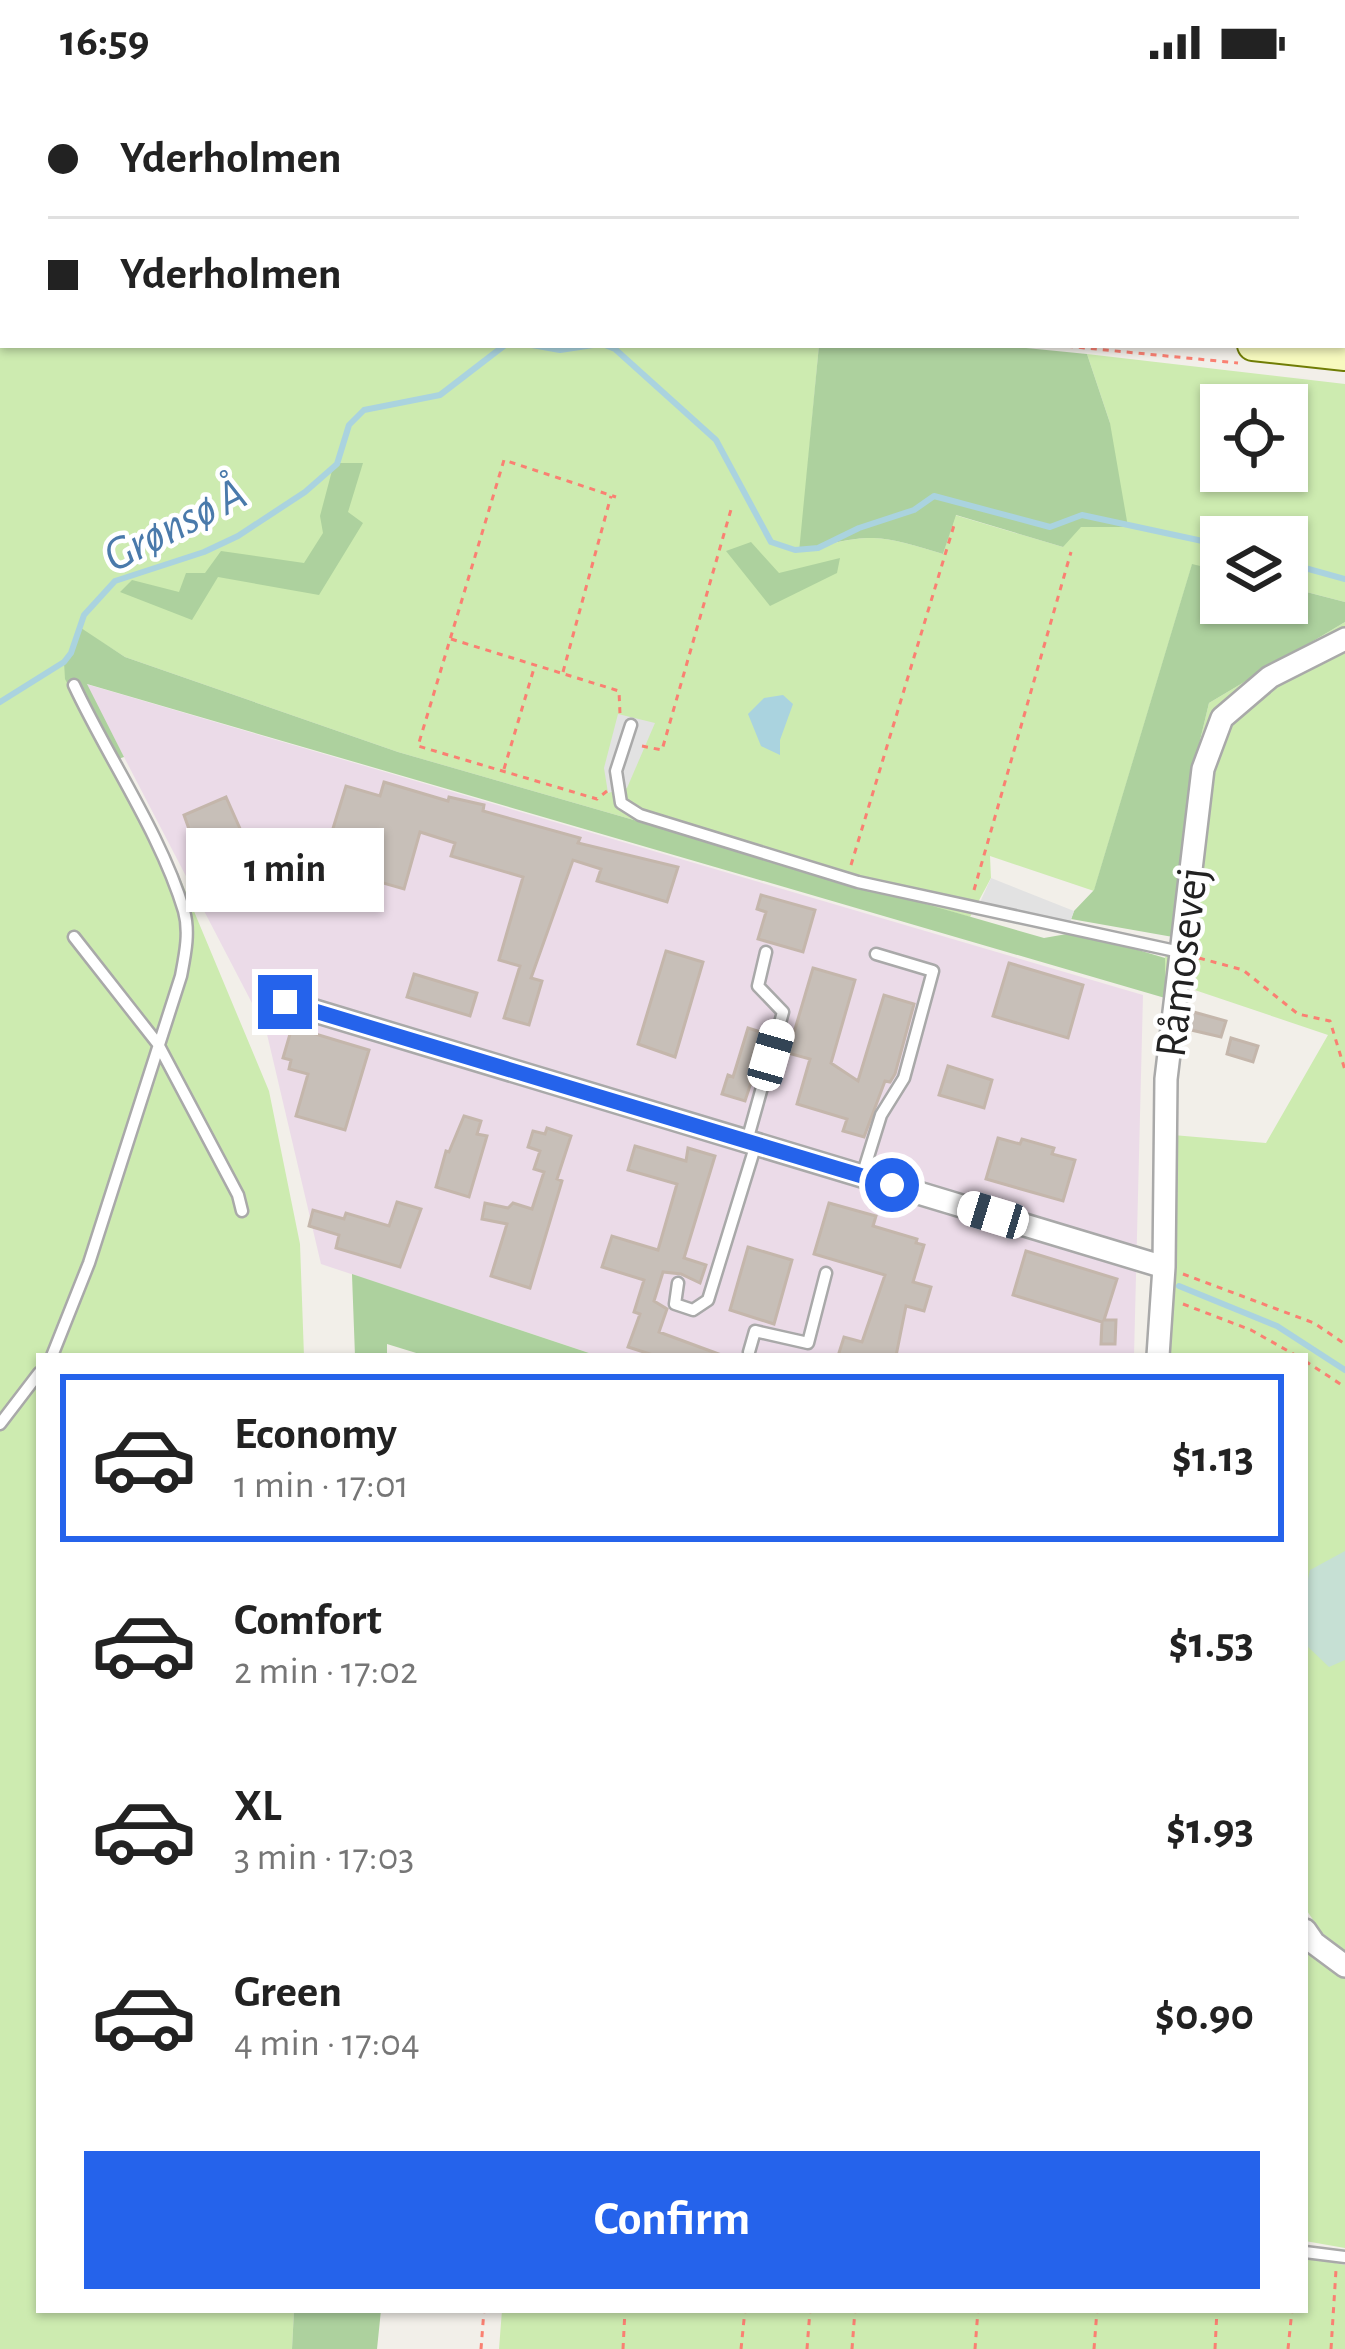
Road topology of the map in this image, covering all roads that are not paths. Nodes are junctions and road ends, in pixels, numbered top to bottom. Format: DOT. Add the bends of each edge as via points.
graph roads {
  1 [pos="1247,354"];
  2 [pos="1345,355"];
  3 [pos="1345,639"];
  4 [pos="74,685"];
  5 [pos="631,725"];
  6 [pos="74,937"];
  7 [pos="766,952"];
  8 [pos="1180,952"];
  9 [pos="876,954"];
  10 [pos="285,1002"];
  11 [pos="158,1044"];
  12 [pos="752,1142"];
  13 [pos="862,1176"];
  14 [pos="242,1211"];
  15 [pos="1164,1267"];
  16 [pos="826,1273"];
  17 [pos="678,1283"];
  18 [pos="749,1352"];
  19 [pos="53,1353"];
  20 [pos="1159,1353"];
  21 [pos="36,1377"];
  22 [pos="0,1424"];
  23 [pos="1308,1934"];
  24 [pos="1345,1966"];
  25 [pos="1308,2252"];
  26 [pos="1341,2257"];
  1 -- 2 [label="street"];
  3 -- 8 [label="street, Råmosevej" via="1270,677 1222,718 1203,769"];
  4 -- 11 [label="lane" via="185,914 181,976"];
  5 -- 8 [label="lane" via="616,771 621,803 640,815 969,909"];
  6 -- 11 [label="lane"];
  7 -- 12 [label="lane" via="758,986 783,1012"];
  8 -- 15 [label="street, Råmosevej" via="1166,1079"];
  9 -- 13 [label="lane" via="933,971 904,1078 881,1115"];
  10 -- 12 [label="street"];
  11 -- 14 [label="lane"];
  11 -- 19 [label="lane"];
  12 -- 13 [label="street"];
  12 -- 17 [label="lane" via="708,1300 693,1310 675,1304"];
  13 -- 15 [label="street"];
  15 -- 20 [label="street, Råmosevej"];
  16 -- 18 [label="lane" via="808,1343 755,1331"];
  21 -- 22 [label="lane"];
  23 -- 24 [label="street"];
  25 -- 26 [label="lane"];
}
